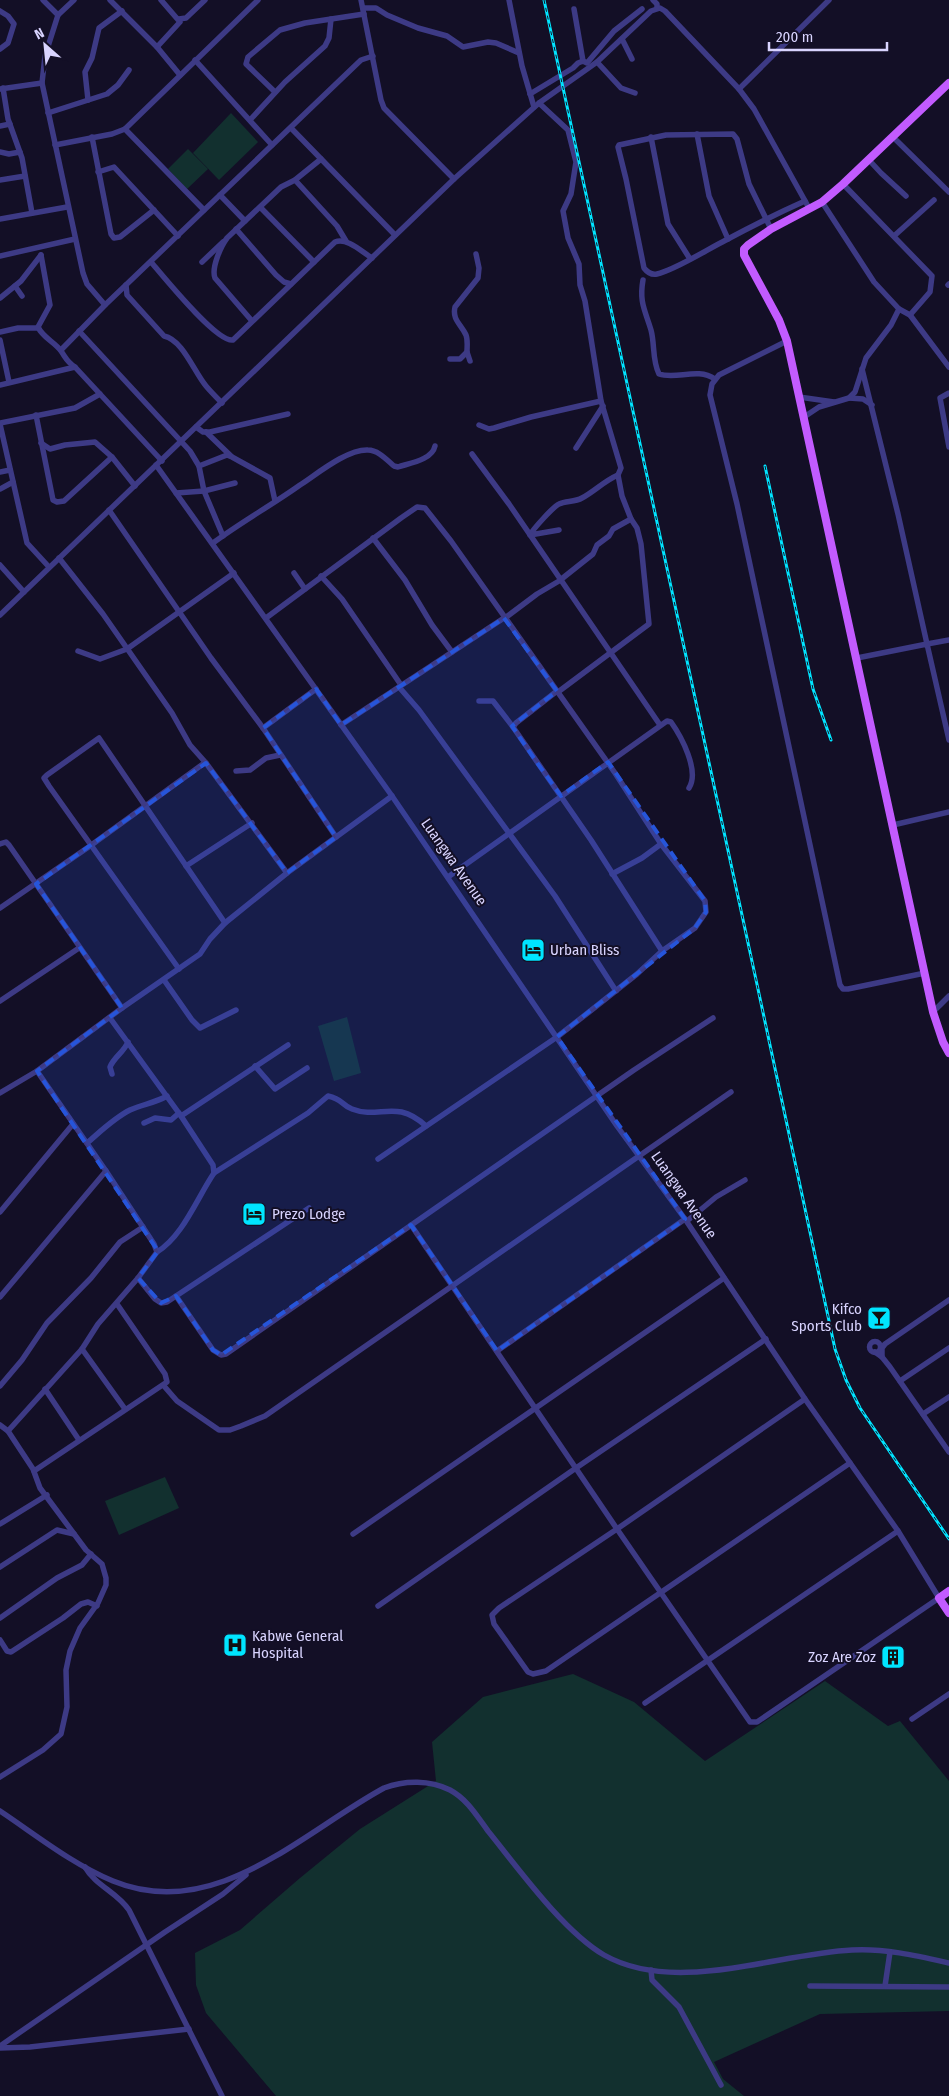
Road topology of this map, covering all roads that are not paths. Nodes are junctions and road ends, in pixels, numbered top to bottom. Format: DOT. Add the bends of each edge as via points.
graph roads {
  1 [pos="44,0"];
  2 [pos="74,0"];
  3 [pos="110,0"];
  4 [pos="161,0"];
  5 [pos="205,0"];
  6 [pos="258,0"];
  7 [pos="361,0"];
  8 [pos="509,0"];
  9 [pos="829,0"];
  10 [pos="656,3"];
  11 [pos="574,9"];
  12 [pos="642,10"];
  13 [pos="0,11"];
  14 [pos="122,11"];
  15 [pos="363,11"];
  16 [pos="58,15"];
  17 [pos="179,19"];
  18 [pos="331,19"];
  19 [pos="622,39"];
  20 [pos="157,47"];
  21 [pos="0,50"];
  22 [pos="519,53"];
  23 [pos="373,56"];
  24 [pos="632,59"];
  25 [pos="196,60"];
  26 [pos="583,61"];
  27 [pos="597,62"];
  28 [pos="129,70"];
  29 [pos="180,76"];
  30 [pos="42,83"];
  31 [pos="949,83"];
  32 [pos="1,89"];
  33 [pos="739,89"];
  34 [pos="275,92"];
  35 [pos="635,93"];
  36 [pos="530,94"];
  37 [pos="88,100"];
  38 [pos="537,105"];
  39 [pos="48,113"];
  40 [pos="250,120"];
  41 [pos="10,124"];
  42 [pos="0,126"];
  43 [pos="291,128"];
  44 [pos="125,129"];
  45 [pos="697,134"];
  46 [pos="893,136"];
  47 [pos="92,137"];
  48 [pos="651,137"];
  49 [pos="272,145"];
  50 [pos="55,146"];
  51 [pos="3,152"];
  52 [pos="20,152"];
  53 [pos="0,158"];
  54 [pos="321,159"];
  55 [pos="869,160"];
  56 [pos="98,172"];
  57 [pos="25,176"];
  58 [pos="454,179"];
  59 [pos="0,180"];
  60 [pos="295,180"];
  61 [pos="843,184"];
  62 [pos="949,192"];
  63 [pos="220,194"];
  64 [pos="906,196"];
  65 [pos="934,200"];
  66 [pos="805,201"];
  67 [pos="822,202"];
  68 [pos="67,207"];
  69 [pos="261,208"];
  70 [pos="809,208"];
  71 [pos="154,210"];
  72 [pos="204,210"];
  73 [pos="32,212"];
  74 [pos="0,219"];
  75 [pos="768,219"];
  76 [pos="245,221"];
  77 [pos="236,229"];
  78 [pos="771,229"];
  79 [pos="395,235"];
  80 [pos="178,236"];
  81 [pos="894,236"];
  82 [pos="728,239"];
  83 [pos="75,240"];
  84 [pos="225,241"];
  85 [pos="346,241"];
  86 [pos="42,248"];
  87 [pos="476,254"];
  88 [pos="41,255"];
  89 [pos="0,256"];
  90 [pos="372,258"];
  91 [pos="690,259"];
  92 [pos="151,262"];
  93 [pos="202,262"];
  94 [pos="314,262"];
  95 [pos="643,280"];
  96 [pos="291,284"];
  97 [pos="126,285"];
  98 [pos="15,286"];
  99 [pos="22,296"];
  100 [pos="0,298"];
  101 [pos="105,305"];
  102 [pos="899,309"];
  103 [pos="910,315"];
  104 [pos="252,321"];
  105 [pos="38,328"];
  106 [pos="79,331"];
  107 [pos="0,332"];
  108 [pos="0,340"];
  109 [pos="787,341"];
  110 [pos="61,350"];
  111 [pos="467,352"];
  112 [pos="450,359"];
  113 [pos="470,361"];
  114 [pos="949,366"];
  115 [pos="75,367"];
  116 [pos="862,369"];
  117 [pos="715,379"];
  118 [pos="9,382"];
  119 [pos="0,385"];
  120 [pos="949,392"];
  121 [pos="100,394"];
  122 [pos="799,397"];
  123 [pos="849,398"];
  124 [pos="222,403"];
  125 [pos="602,403"];
  126 [pos="835,403"];
  127 [pos="872,405"];
  128 [pos="288,414"];
  129 [pos="36,415"];
  130 [pos="804,417"];
  131 [pos="0,424"];
  132 [pos="479,425"];
  133 [pos="196,427"];
  134 [pos="206,432"];
  135 [pos="181,442"];
  136 [pos="41,443"];
  137 [pos="435,446"];
  138 [pos="949,447"];
  139 [pos="576,448"];
  140 [pos="472,454"];
  141 [pos="231,456"];
  142 [pos="112,457"];
  143 [pos="162,461"];
  144 [pos="156,465"];
  145 [pos="199,466"];
  146 [pos="10,470"];
  147 [pos="0,472"];
  148 [pos="618,475"];
  149 [pos="13,482"];
  150 [pos="235,483"];
  151 [pos="135,486"];
  152 [pos="0,488"];
  153 [pos="204,491"];
  154 [pos="176,493"];
  155 [pos="275,501"];
  156 [pos="109,510"];
  157 [pos="631,519"];
  158 [pos="560,530"];
  159 [pos="530,535"];
  160 [pos="223,536"];
  161 [pos="374,538"];
  162 [pos="213,543"];
  163 [pos="59,558"];
  164 [pos="0,565"];
  165 [pos="49,567"];
  166 [pos="234,573"];
  167 [pos="294,573"];
  168 [pos="321,576"];
  169 [pos="559,581"];
  170 [pos="305,589"];
  171 [pos="24,592"];
  172 [pos="180,612"];
  173 [pos="0,615"];
  174 [pos="266,618"];
  175 [pos="504,618"];
  176 [pos="949,640"];
  177 [pos="927,644"];
  178 [pos="127,649"];
  179 [pos="78,651"];
  180 [pos="452,652"];
  181 [pos="610,654"];
  182 [pos="857,658"];
  183 [pos="400,686"];
  184 [pos="316,690"];
  185 [pos="558,692"];
  186 [pos="479,701"];
  187 [pos="341,725"];
  188 [pos="660,725"];
  189 [pos="262,728"];
  190 [pos="514,728"];
  191 [pos="949,740"];
  192 [pos="280,754"];
  193 [pos="608,762"];
  194 [pos="206,763"];
  195 [pos="236,771"];
  196 [pos="689,788"];
  197 [pos="392,796"];
  198 [pos="560,796"];
  199 [pos="145,806"];
  200 [pos="949,812"];
  201 [pos="252,823"];
  202 [pos="893,825"];
  203 [pos="509,835"];
  204 [pos="336,837"];
  205 [pos="0,844"];
  206 [pos="661,844"];
  207 [pos="90,846"];
  208 [pos="186,866"];
  209 [pos="287,873"];
  210 [pos="612,874"];
  211 [pos="448,878"];
  212 [pos="36,884"];
  213 [pos="0,908"];
  214 [pos="226,923"];
  215 [pos="79,948"];
  216 [pos="662,951"];
  217 [pos="179,969"];
  218 [pos="925,972"];
  219 [pos="164,980"];
  220 [pos="616,991"];
  221 [pos="949,996"];
  222 [pos="0,1001"];
  223 [pos="122,1008"];
  224 [pos="236,1010"];
  225 [pos="933,1012"];
  226 [pos="110,1018"];
  227 [pos="713,1018"];
  228 [pos="557,1037"];
  229 [pos="128,1042"];
  230 [pos="288,1045"];
  231 [pos="949,1053"];
  232 [pos="254,1066"];
  233 [pos="307,1068"];
  234 [pos="38,1070"];
  235 [pos="112,1074"];
  236 [pos="731,1092"];
  237 [pos="0,1093"];
  238 [pos="167,1096"];
  239 [pos="598,1096"];
  240 [pos="180,1115"];
  241 [pos="144,1123"];
  242 [pos="73,1124"];
  243 [pos="426,1126"];
  244 [pos="87,1143"];
  245 [pos="638,1155"];
  246 [pos="378,1159"];
  247 [pos="106,1171"];
  248 [pos="214,1173"];
  249 [pos="745,1180"];
  250 [pos="309,1208"];
  251 [pos="0,1212"];
  252 [pos="686,1220"];
  253 [pos="411,1225"];
  254 [pos="143,1227"];
  255 [pos="157,1252"];
  256 [pos="138,1278"];
  257 [pos="724,1278"];
  258 [pos="451,1285"];
  259 [pos="176,1296"];
  260 [pos="0,1297"];
  261 [pos="949,1300"];
  262 [pos="117,1304"];
  263 [pos="766,1339"];
  264 [pos="82,1348"];
  265 [pos="882,1348"];
  266 [pos="949,1348"];
  267 [pos="497,1351"];
  268 [pos="900,1381"];
  269 [pos="0,1386"];
  270 [pos="164,1386"];
  271 [pos="45,1389"];
  272 [pos="949,1397"];
  273 [pos="805,1399"];
  274 [pos="536,1408"];
  275 [pos="125,1409"];
  276 [pos="923,1414"];
  277 [pos="0,1425"];
  278 [pos="8,1431"];
  279 [pos="79,1440"];
  280 [pos="949,1452"];
  281 [pos="850,1463"];
  282 [pos="576,1468"];
  283 [pos="34,1471"];
  284 [pos="47,1495"];
  285 [pos="0,1524"];
  286 [pos="617,1529"];
  287 [pos="898,1531"];
  288 [pos="353,1534"];
  289 [pos="76,1535"];
  290 [pos="91,1554"];
  291 [pos="0,1567"];
  292 [pos="949,1591"];
  293 [pos="661,1593"];
  294 [pos="939,1598"];
  295 [pos="97,1606"];
  296 [pos="378,1606"];
  297 [pos="949,1613"];
  298 [pos="0,1618"];
  299 [pos="0,1640"];
  300 [pos="708,1661"];
  301 [pos="949,1694"];
  302 [pos="645,1703"];
  303 [pos="912,1719"];
  304 [pos="0,1777"];
  305 [pos="0,1811"];
  306 [pos="85,1867"];
  307 [pos="253,1870"];
  308 [pos="118,1883"];
  309 [pos="118,1896"];
  310 [pos="148,1945"];
  311 [pos="890,1952"];
  312 [pos="949,1963"];
  313 [pos="651,1970"];
  314 [pos="810,1986"];
  315 [pos="885,1986"];
  316 [pos="949,1987"];
  317 [pos="189,2029"];
  318 [pos="0,2047"];
  319 [pos="721,2085"];
  320 [pos="222,2096"];
  1 -- 16 [label="street"];
  2 -- 16 [label="street"];
  3 -- 14 [label="street"];
  4 -- 17 [label="street"];
  5 -- 17 [label="street" via="186,18"];
  6 -- 25 [label="street"];
  7 -- 15 [label="street"];
  8 -- 22 [label="street"];
  9 -- 33 [label="street"];
  10 -- 19 [label="street"];
  10 -- 33 [label="street"];
  11 -- 26 [label="street"];
  12 -- 26 [label="street" via="614,30 587,63"];
  13 -- 21 [label="street" via="14,24 8,43"];
  14 -- 20 [label="street"];
  14 -- 37 [label="street" via="100,28 92,58 84,72"];
  15 -- 18 [label="street"];
  15 -- 22 [label="street" via="376,8 418,28 447,36 463,47 488,42"];
  15 -- 23 [label="street"];
  16 -- 30 [label="street" via="45,56"];
  17 -- 20 [label="street" via="179,25"];
  18 -- 34 [label="street" via="330,38 325,46"];
  18 -- 34 [label="street" via="280,30 248,57 246,64"];
  19 -- 24 [label="street"];
  19 -- 27 [label="street"];
  20 -- 29 [label="street"];
  22 -- 36 [label="street"];
  23 -- 43 [label="street" via="361,60"];
  23 -- 58 [label="street" via="384,108"];
  25 -- 29 [label="street"];
  25 -- 40 [label="street"];
  26 -- 36 [label="street"];
  27 -- 35 [label="street" via="621,88"];
  27 -- 38 [label="street"];
  28 -- 37 [label="street" via="108,94"];
  29 -- 44 [label="street"];
  30 -- 32 [label="street"];
  30 -- 39 [label="street"];
  31 -- 46 [label="main road"];
  32 -- 41 [label="street"];
  33 -- 66 [label="street" via="767,130"];
  34 -- 40 [label="street"];
  36 -- 38 [label="street"];
  37 -- 39 [label="street"];
  38 -- 58 [label="street"];
  38 -- 125 [label="street" via="571,135 576,162 571,194 563,211 568,238 579,264"];
  39 -- 50 [label="street"];
  40 -- 49 [label="street"];
  41 -- 42 [label="street"];
  41 -- 52 [label="street"];
  43 -- 49 [label="street"];
  43 -- 54 [label="street"];
  44 -- 47 [label="street"];
  44 -- 72 [label="street"];
  45 -- 48 [label="street"];
  45 -- 75 [label="street" via="733,134 749,184"];
  45 -- 82 [label="street" via="710,196"];
  46 -- 55 [label="main road"];
  46 -- 62 [label="street"];
  47 -- 50 [label="street"];
  47 -- 56 [label="street"];
  48 -- 91 [label="street" via="668,224"];
  48 -- 91 [label="street" via="618,147 644,268 655,274"];
  49 -- 63 [label="street"];
  50 -- 68 [label="street"];
  51 -- 52 [label="street"];
  51 -- 53 [label="street"];
  52 -- 57 [label="street"];
  54 -- 60 [label="street"];
  54 -- 79 [label="street"];
  55 -- 61 [label="main road"];
  55 -- 64 [label="street"];
  56 -- 71 [label="street" via="114,167"];
  56 -- 71 [label="street" via="114,238 128,233"];
  57 -- 59 [label="street"];
  57 -- 73 [label="street"];
  58 -- 79 [label="street"];
  60 -- 69 [label="street" via="281,187"];
  60 -- 85 [label="street" via="337,226"];
  61 -- 67 [label="main road"];
  61 -- 81 [label="street"];
  63 -- 72 [label="street"];
  63 -- 76 [label="street"];
  65 -- 81 [label="street"];
  66 -- 70 [label="street"];
  66 -- 75 [label="street"];
  67 -- 70 [label="main road"];
  67 -- 102 [label="street" via="874,282"];
  68 -- 73 [label="street"];
  68 -- 83 [label="street"];
  69 -- 76 [label="street"];
  69 -- 94 [label="street"];
  70 -- 78 [label="main road"];
  71 -- 80 [label="street"];
  72 -- 80 [label="street"];
  73 -- 74 [label="street"];
  75 -- 78 [label="street"];
  75 -- 82 [label="street"];
  76 -- 77 [label="street"];
  77 -- 84 [label="street"];
  77 -- 96 [label="street" via="276,275"];
  78 -- 109 [label="main road" via="748,244 744,255"];
  79 -- 90 [label="street"];
  80 -- 92 [label="street"];
  81 -- 103 [label="street" via="932,276 930,292"];
  82 -- 91 [label="street"];
  83 -- 86 [label="street"];
  83 -- 101 [label="street" via="87,284"];
  84 -- 93 [label="street"];
  84 -- 104 [label="street" via="213,273 218,284"];
  85 -- 90 [label="street"];
  85 -- 94 [label="street" via="335,242"];
  86 -- 88 [label="street"];
  86 -- 89 [label="street"];
  87 -- 111 [label="street" via="478,278 454,312 466,335"];
  88 -- 98 [label="street"];
  88 -- 105 [label="street" via="50,305"];
  90 -- 124 [label="street"];
  92 -- 97 [label="street"];
  92 -- 104 [label="street" via="222,338 233,340"];
  94 -- 96 [label="street"];
  95 -- 117 [label="street" via="642,308 651,331 659,374 707,374"];
  96 -- 104 [label="street"];
  97 -- 101 [label="street"];
  97 -- 124 [label="street" via="127,295 164,336 170,337"];
  98 -- 99 [label="street"];
  98 -- 100 [label="street"];
  101 -- 106 [label="street"];
  102 -- 103 [label="street"];
  102 -- 116 [label="street"];
  103 -- 114 [label="street"];
  105 -- 107 [label="street"];
  105 -- 110 [label="street"];
  106 -- 110 [label="street"];
  106 -- 135 [label="street"];
  108 -- 118 [label="street"];
  109 -- 117 [label="street"];
  109 -- 122 [label="main road"];
  110 -- 115 [label="street" via="66,361"];
  111 -- 112 [label="street" via="460,359"];
  111 -- 113 [label="street"];
  115 -- 118 [label="street"];
  115 -- 121 [label="street"];
  116 -- 123 [label="street"];
  116 -- 127 [label="street"];
  117 -- 218 [label="street" via="710,395 737,504 840,984 843,989 848,989"];
  118 -- 119 [label="street"];
  120 -- 138 [label="street" via="940,398"];
  121 -- 129 [label="street" via="75,408"];
  121 -- 143 [label="street"];
  122 -- 126 [label="street"];
  122 -- 130 [label="main road"];
  123 -- 126 [label="street"];
  123 -- 127 [label="street" via="863,399"];
  124 -- 133 [label="street"];
  125 -- 132 [label="street" via="489,429"];
  125 -- 139 [label="street"];
  125 -- 148 [label="street" via="621,468"];
  126 -- 130 [label="street" via="819,407"];
  127 -- 177 [label="street"];
  128 -- 134 [label="street"];
  129 -- 131 [label="street"];
  129 -- 136 [label="street"];
  130 -- 182 [label="main road"];
  131 -- 146 [label="street"];
  133 -- 134 [label="street"];
  133 -- 135 [label="street"];
  134 -- 141 [label="street"];
  135 -- 143 [label="street"];
  135 -- 145 [label="street"];
  136 -- 142 [label="street" via="50,449 95,442"];
  136 -- 142 [label="street" via="53,500 57,502 64,501"];
  137 -- 155 [label="street" via="427,458 398,467 374,450 366,449 320,470"];
  140 -- 159 [label="street"];
  141 -- 145 [label="street" via="222,456"];
  141 -- 155 [label="street" via="270,478"];
  142 -- 151 [label="street"];
  143 -- 144 [label="street"];
  144 -- 151 [label="street"];
  144 -- 154 [label="street, Luangwa Avenue"];
  145 -- 153 [label="street"];
  146 -- 147 [label="street"];
  146 -- 149 [label="street"];
  148 -- 157 [label="street"];
  148 -- 159 [label="street" via="601,483 583,498 556,506"];
  149 -- 152 [label="street"];
  149 -- 165 [label="street" via="27,543"];
  150 -- 153 [label="street"];
  151 -- 156 [label="street"];
  153 -- 154 [label="street"];
  153 -- 160 [label="street"];
  154 -- 162 [label="street, Luangwa Avenue"];
  155 -- 160 [label="street"];
  156 -- 163 [label="street"];
  156 -- 172 [label="street"];
  157 -- 169 [label="street" via="613,529 593,554"];
  157 -- 181 [label="street" via="641,544 649,624"];
  158 -- 159 [label="street"];
  159 -- 169 [label="street"];
  160 -- 162 [label="street"];
  161 -- 168 [label="street"];
  161 -- 175 [label="street" via="417,507 424,508"];
  161 -- 180 [label="street"];
  162 -- 166 [label="street, Luangwa Avenue"];
  163 -- 165 [label="street"];
  163 -- 178 [label="street"];
  164 -- 171 [label="street"];
  165 -- 171 [label="street"];
  166 -- 172 [label="street"];
  166 -- 174 [label="street, Luangwa Avenue"];
  167 -- 170 [label="street"];
  168 -- 170 [label="street"];
  168 -- 183 [label="street" via="342,599"];
  169 -- 175 [label="street"];
  169 -- 181 [label="street"];
  170 -- 174 [label="street"];
  171 -- 173 [label="street"];
  172 -- 178 [label="street"];
  172 -- 189 [label="street"];
  174 -- 184 [label="street, Luangwa Avenue"];
  175 -- 180 [label="street"];
  175 -- 185 [label="street"];
  176 -- 177 [label="street"];
  177 -- 182 [label="street"];
  177 -- 191 [label="street"];
  178 -- 179 [label="street" via="100,659"];
  178 -- 194 [label="street" via="172,712 190,745"];
  180 -- 183 [label="street"];
  181 -- 185 [label="street"];
  181 -- 188 [label="street"];
  182 -- 202 [label="main road"];
  183 -- 187 [label="street"];
  183 -- 203 [label="street"];
  184 -- 187 [label="street, Luangwa Avenue"];
  184 -- 189 [label="street"];
  185 -- 190 [label="street" via="516,723"];
  185 -- 193 [label="street"];
  186 -- 190 [label="street" via="493,701"];
  187 -- 197 [label="street, Luangwa Avenue"];
  188 -- 193 [label="street"];
  188 -- 196 [label="street" via="670,721 686,746 692,779"];
  189 -- 192 [label="street"];
  190 -- 198 [label="street"];
  192 -- 195 [label="street" via="266,758 250,770"];
  192 -- 204 [label="street"];
  193 -- 198 [label="street"];
  193 -- 206 [label="street"];
  194 -- 199 [label="street"];
  194 -- 201 [label="street"];
  197 -- 204 [label="street"];
  197 -- 211 [label="street, Luangwa Avenue"];
  198 -- 203 [label="street"];
  198 -- 210 [label="street"];
  199 -- 207 [label="street"];
  199 -- 207 [label="street" via="99,738 86,746 44,778"];
  199 -- 208 [label="street"];
  200 -- 202 [label="street"];
  201 -- 208 [label="street"];
  201 -- 209 [label="street"];
  202 -- 218 [label="main road"];
  203 -- 211 [label="street"];
  203 -- 220 [label="street" via="555,896"];
  204 -- 209 [label="street"];
  205 -- 212 [label="street" via="10,845"];
  206 -- 210 [label="street"];
  206 -- 216 [label="street" via="696,888 706,908 695,928"];
  207 -- 212 [label="street"];
  207 -- 217 [label="street"];
  208 -- 214 [label="street"];
  209 -- 214 [label="street"];
  210 -- 216 [label="street"];
  211 -- 228 [label="street, Luangwa Avenue"];
  212 -- 213 [label="street"];
  212 -- 215 [label="street"];
  214 -- 217 [label="street" via="200,954"];
  215 -- 222 [label="street"];
  215 -- 223 [label="street"];
  216 -- 220 [label="street"];
  217 -- 219 [label="street"];
  218 -- 225 [label="main road"];
  219 -- 223 [label="street"];
  219 -- 224 [label="street" via="200,1028"];
  220 -- 228 [label="street"];
  221 -- 225 [label="street"];
  223 -- 226 [label="street"];
  225 -- 231 [label="main road"];
  226 -- 229 [label="street"];
  226 -- 234 [label="street"];
  227 -- 239 [label="street"];
  228 -- 239 [label="street, Luangwa Avenue"];
  228 -- 243 [label="street"];
  229 -- 235 [label="street" via="111,1063"];
  229 -- 238 [label="street"];
  230 -- 232 [label="street"];
  232 -- 233 [label="street" via="275,1089"];
  232 -- 240 [label="street"];
  234 -- 237 [label="street"];
  234 -- 242 [label="street"];
  236 -- 245 [label="street"];
  238 -- 240 [label="street"];
  238 -- 244 [label="street" via="115,1118"];
  239 -- 245 [label="street, Luangwa Avenue"];
  239 -- 253 [label="street"];
  240 -- 241 [label="street" via="171,1120 155,1118"];
  240 -- 248 [label="street" via="211,1160"];
  242 -- 244 [label="street"];
  242 -- 251 [label="street"];
  243 -- 246 [label="street"];
  243 -- 248 [label="street" via="407,1112 358,1111 328,1096 308,1113"];
  244 -- 247 [label="street"];
  245 -- 252 [label="street, Luangwa Avenue"];
  245 -- 258 [label="street"];
  247 -- 254 [label="street"];
  247 -- 260 [label="street"];
  248 -- 255 [label="street" via="182,1227"];
  249 -- 252 [label="street"];
  250 -- 259 [label="street"];
  252 -- 257 [label="street, Luangwa Avenue"];
  252 -- 267 [label="street"];
  253 -- 258 [label="street"];
  253 -- 259 [label="street" via="226,1354 213,1350"];
  254 -- 255 [label="street"];
  254 -- 269 [label="street" via="120,1242 92,1278 47,1323"];
  255 -- 256 [label="street"];
  256 -- 259 [label="street" via="161,1303"];
  256 -- 262 [label="street"];
  257 -- 263 [label="street, Luangwa Avenue"];
  257 -- 274 [label="street"];
  258 -- 267 [label="street"];
  258 -- 270 [label="street" via="265,1416 230,1430 219,1430 177,1401"];
  261 -- 265 [label="street"];
  262 -- 264 [label="street"];
  262 -- 270 [label="street" via="165,1374 167,1382"];
  263 -- 273 [label="street, Luangwa Avenue"];
  263 -- 282 [label="street"];
  264 -- 271 [label="street"];
  264 -- 275 [label="street"];
  265 -- 265 [label="street" via="875,1352 870,1345 874,1342"];
  265 -- 268 [label="street"];
  266 -- 268 [label="street"];
  267 -- 274 [label="street"];
  268 -- 276 [label="street"];
  270 -- 275 [label="street"];
  271 -- 278 [label="street"];
  271 -- 279 [label="street"];
  272 -- 276 [label="street"];
  273 -- 281 [label="street, Luangwa Avenue"];
  273 -- 286 [label="street"];
  274 -- 282 [label="street"];
  274 -- 288 [label="street"];
  275 -- 279 [label="street"];
  276 -- 280 [label="street"];
  277 -- 278 [label="street"];
  278 -- 283 [label="street"];
  279 -- 283 [label="street"];
  281 -- 287 [label="street, Luangwa Avenue"];
  281 -- 293 [label="street"];
  282 -- 286 [label="street"];
  282 -- 296 [label="street"];
  283 -- 284 [label="street" via="40,1488"];
  284 -- 285 [label="street"];
  284 -- 289 [label="street"];
  286 -- 293 [label="street"];
  286 -- 293 [label="street" via="494,1612 492,1619 504,1638 528,1672 546,1671"];
  287 -- 294 [label="street, Luangwa Avenue"];
  287 -- 300 [label="street"];
  289 -- 290 [label="street"];
  289 -- 291 [label="street" via="57,1530"];
  290 -- 295 [label="street" via="102,1564 106,1578"];
  290 -- 298 [label="street" via="82,1566 57,1578"];
  292 -- 294 [label="main road"];
  293 -- 300 [label="street"];
  294 -- 297 [label="main road, Luangwa Avenue"];
  294 -- 300 [label="street" via="757,1722 752,1723"];
  295 -- 299 [label="street" via="88,1602 81,1604 11,1652 7,1652"];
  295 -- 304 [label="street" via="80,1628 70,1651 62,1734"];
  300 -- 302 [label="street"];
  301 -- 303 [label="street"];
  305 -- 306 [label="street"];
  306 -- 308 [label="street"];
  306 -- 309 [label="street" via="98,1883"];
  307 -- 308 [label="street" via="194,1890 159,1891"];
  307 -- 310 [label="street"];
  307 -- 313 [label="street" via="384,1788 403,1783 426,1783 450,1790 470,1806 574,1932 605,1955"];
  308 -- 309 [label="street"];
  309 -- 310 [label="street"];
  310 -- 317 [label="street"];
  310 -- 318 [label="street"];
  311 -- 312 [label="street"];
  311 -- 313 [label="street" via="862,1949 831,1952 694,1973"];
  311 -- 315 [label="street"];
  313 -- 319 [label="street" via="652,1980 679,2007"];
  314 -- 315 [label="street"];
  315 -- 316 [label="street"];
  317 -- 318 [label="street"];
  317 -- 320 [label="street"];
}
